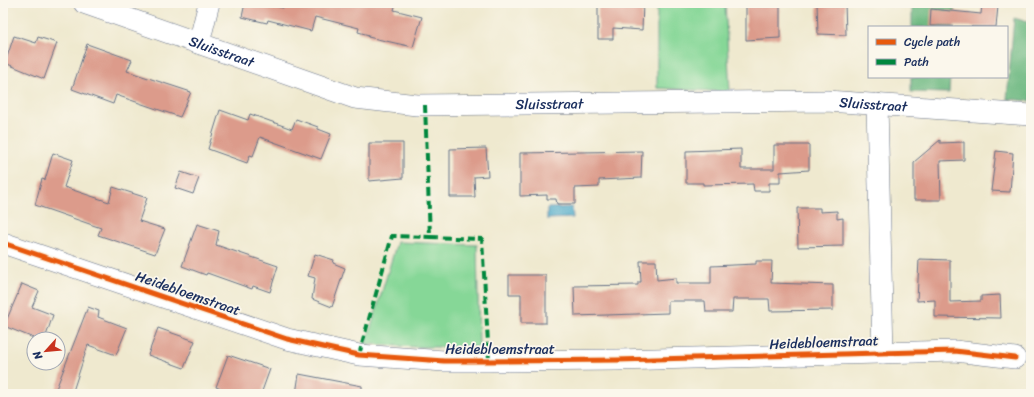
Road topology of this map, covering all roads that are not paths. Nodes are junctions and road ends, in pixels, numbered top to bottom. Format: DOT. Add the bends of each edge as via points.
graph roads {
  1 [pos="84,3"];
  2 [pos="209,3"];
  3 [pos="199,43"];
  4 [pos="877,104"];
  5 [pos="1031,115"];
  6 [pos="3,243"];
  7 [pos="882,353"];
  8 [pos="1015,358"];
  1 -- 3 [label="street, Sluisstraat"];
  2 -- 3 [label="street"];
  3 -- 4 [label="street, Sluisstraat" via="355,98 417,105 827,101"];
  4 -- 5 [label="street, Sluisstraat"];
  4 -- 7 [label="street, Heidebloemstraat"];
  6 -- 7 [label="street, Heidebloemstraat" via="287,339 359,355 444,361 618,360"];
  7 -- 8 [label="street, Heidebloemstraat" via="955,351"];
}
